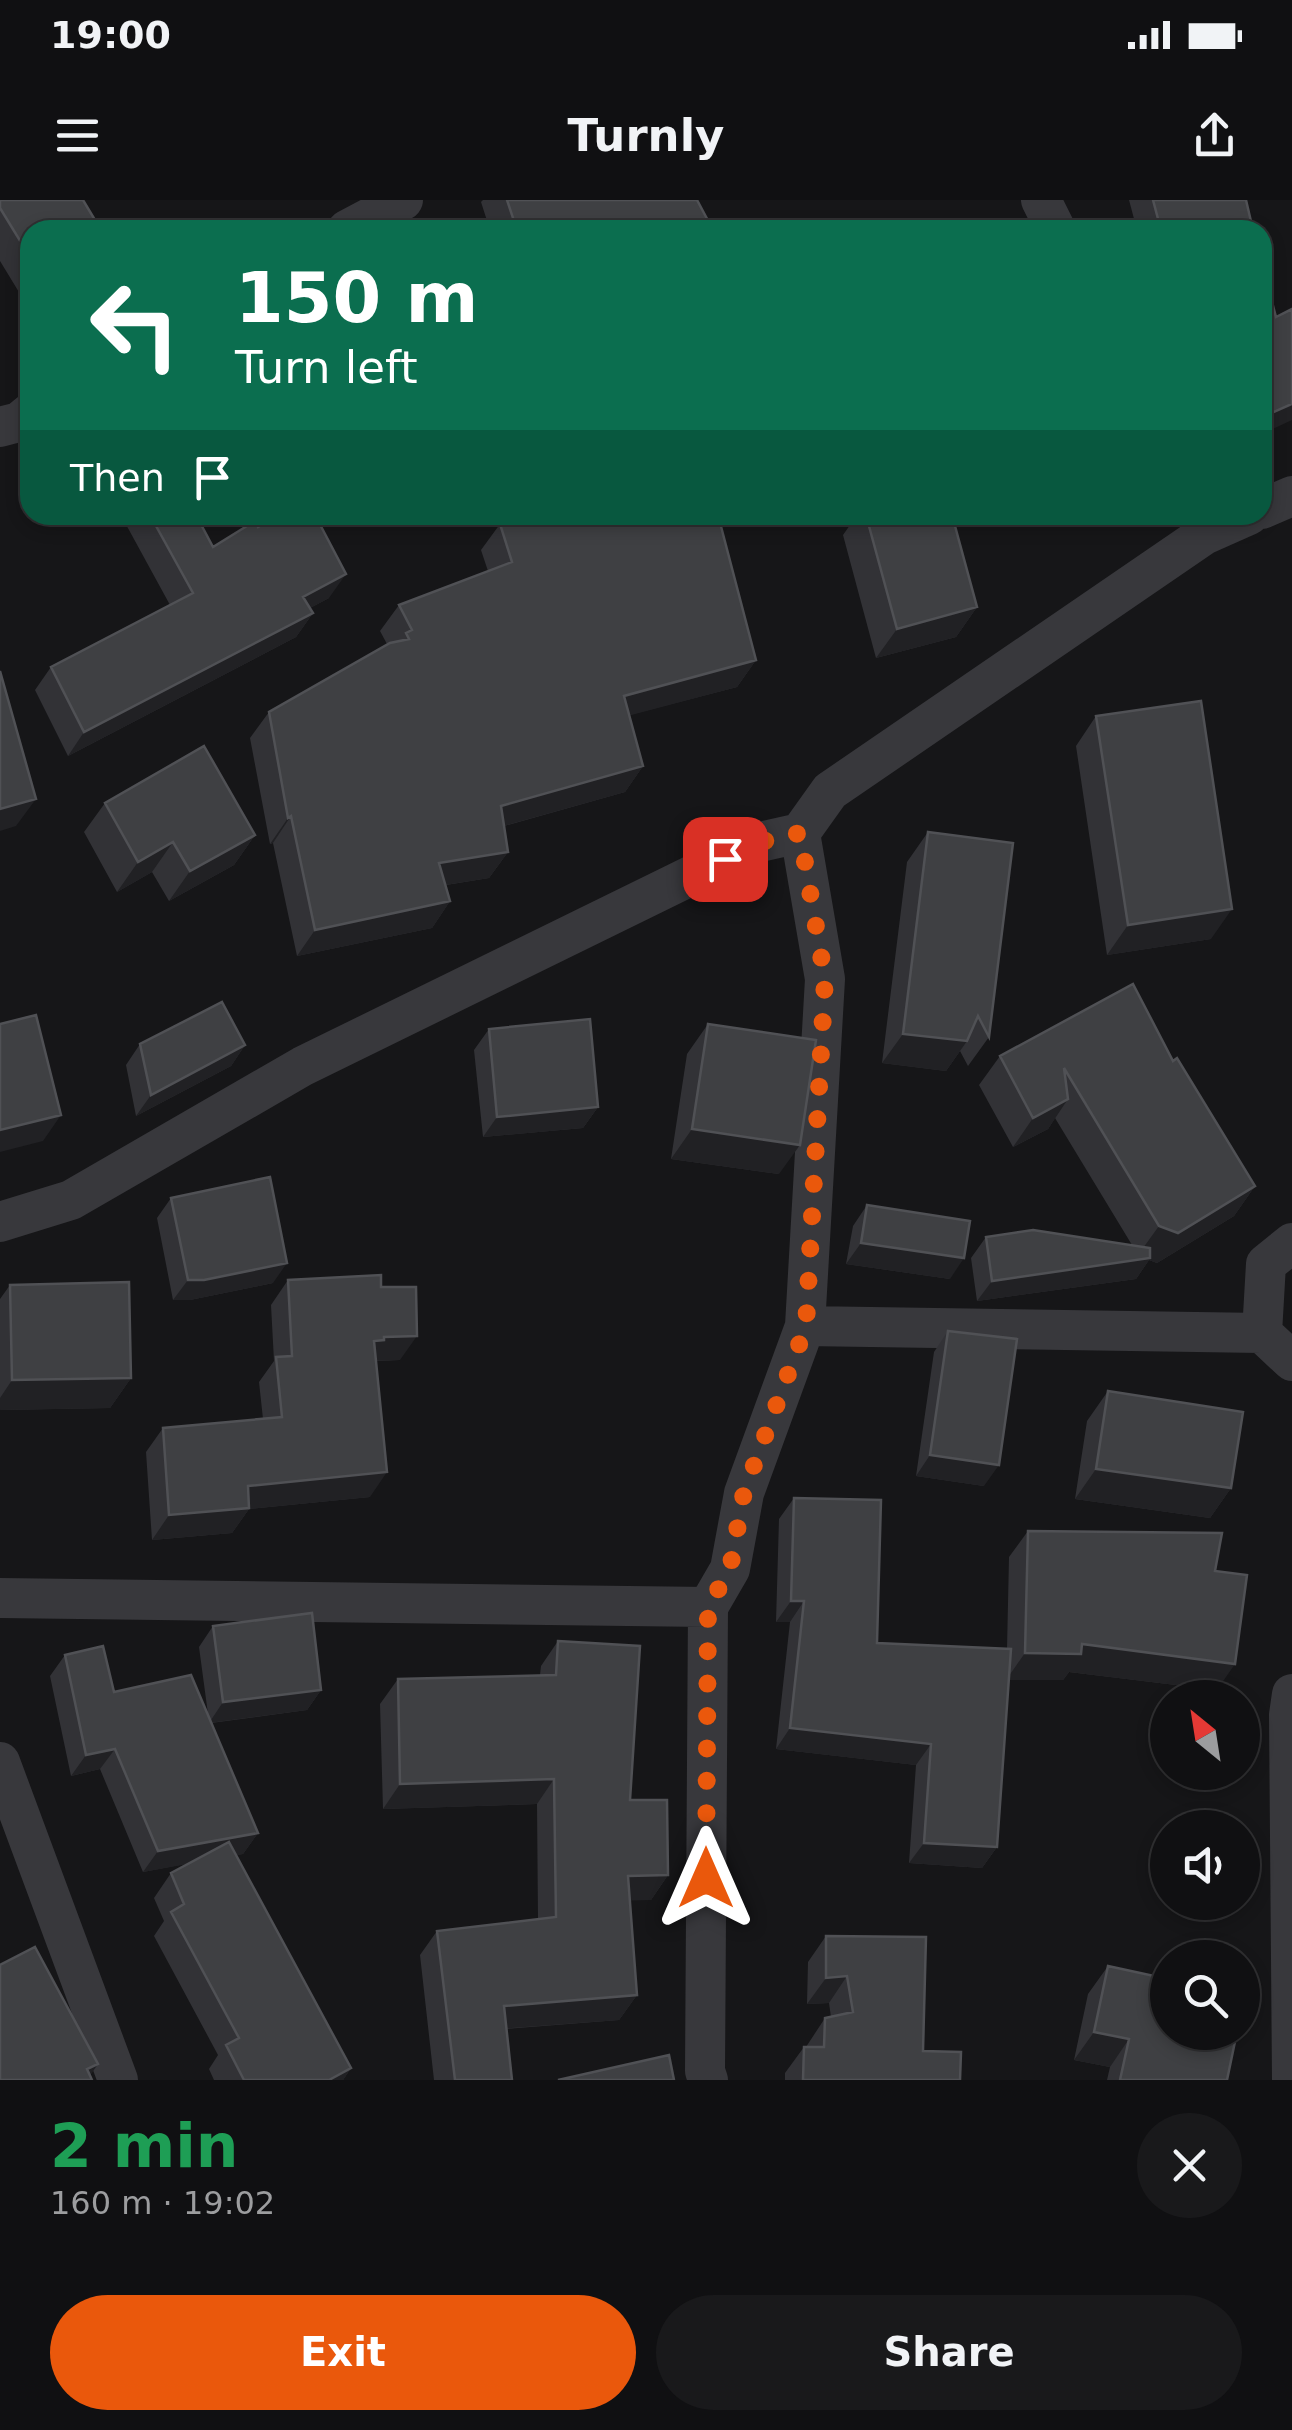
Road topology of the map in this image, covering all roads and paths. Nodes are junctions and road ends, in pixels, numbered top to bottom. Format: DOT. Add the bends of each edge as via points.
graph roads {
  1 [pos="403,200"];
  2 [pos="366,220"];
  3 [pos="1199,525"];
  4 [pos="800,833"];
  5 [pos="0,1222"];
  6 [pos="1292,1244"];
  7 [pos="806,1326"];
  8 [pos="1262,1334"];
  9 [pos="1292,1361"];
  10 [pos="0,1598"];
  11 [pos="708,1607"];
  12 [pos="1291,1708"];
  13 [pos="0,1762"];
  14 [pos="118,2080"];
  15 [pos="708,2080"];
  16 [pos="1292,2080"];
  1 -- 2 [label="street"];
  3 -- 4 [label="street" via="830,792"];
  4 -- 5 [label="street" via="760,842 303,1066 71,1200"];
  4 -- 7 [label="street" via="825,979"];
  6 -- 8 [label="street" via="1266,1264"];
  7 -- 8 [label="street"];
  7 -- 11 [label="street" via="744,1492 730,1569"];
  8 -- 9 [label="street"];
  10 -- 11 [label="street"];
  11 -- 15 [label="street"];
  12 -- 16 [label="street"];
  13 -- 14 [label="street"];
}
